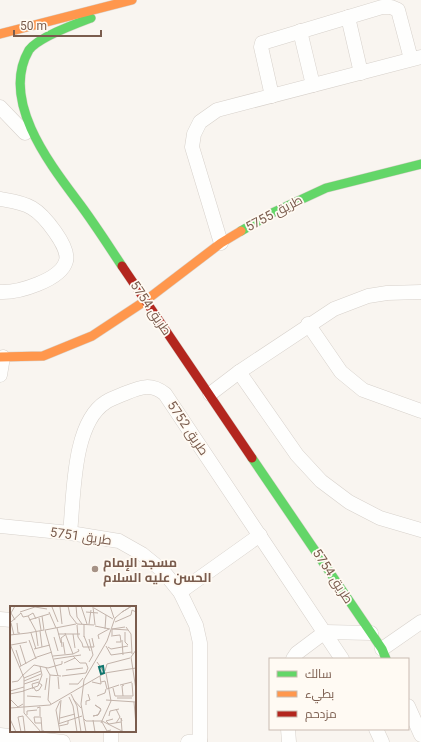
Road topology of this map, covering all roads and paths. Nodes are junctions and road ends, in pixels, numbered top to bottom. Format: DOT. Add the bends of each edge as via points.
graph roads {
  1 [pos="132,0"];
  2 [pos="136,0"];
  3 [pos="348,17"];
  4 [pos="300,30"];
  5 [pos="0,34"];
  6 [pos="416,58"];
  7 [pos="361,73"];
  8 [pos="313,85"];
  9 [pos="272,96"];
  10 [pos="0,107"];
  11 [pos="31,139"];
  12 [pos="421,164"];
  13 [pos="0,200"];
  14 [pos="221,244"];
  15 [pos="0,292"];
  16 [pos="421,292"];
  17 [pos="145,301"];
  18 [pos="308,324"];
  19 [pos="1,357"];
  20 [pos="239,372"];
  21 [pos="0,376"];
  22 [pos="210,394"];
  23 [pos="421,411"];
  24 [pos="0,526"];
  25 [pos="421,530"];
  26 [pos="70,533"];
  27 [pos="260,535"];
  28 [pos="180,592"];
  29 [pos="0,619"];
  30 [pos="10,620"];
  31 [pos="421,622"];
  32 [pos="325,632"];
  33 [pos="371,633"];
  34 [pos="384,654"];
  35 [pos="294,658"];
  36 [pos="341,658"];
  37 [pos="409,708"];
  38 [pos="288,730"];
  39 [pos="376,730"];
  40 [pos="112,732"];
  41 [pos="0,735"];
  42 [pos="421,735"];
  43 [pos="59,742"];
  44 [pos="111,742"];
  45 [pos="196,742"];
  46 [pos="289,742"];
  47 [pos="382,742"];
  1 -- 5 [label="main road"];
  2 -- 11 [label="main road, طريق 5754" via="59,31 30,48 18,66 14,81 20,116"];
  3 -- 4 [label="street"];
  3 -- 6 [label="street" via="382,7 398,10"];
  3 -- 7 [label="street"];
  4 -- 8 [label="street"];
  4 -- 9 [label="street" via="262,42"];
  6 -- 7 [label="street"];
  7 -- 8 [label="street"];
  8 -- 9 [label="street"];
  9 -- 14 [label="street" via="210,113 200,122 194,134 194,154"];
  10 -- 11 [label="street"];
  11 -- 17 [label="main road, طريق 5754" via="83,208"];
  12 -- 14 [label="main road, طريق 5755" via="326,188 272,213"];
  13 -- 15 [label="street" via="22,203 44,217 67,254 62,268 34,286 23,291"];
  14 -- 17 [label="main road, طريق 5755"];
  16 -- 18 [label="street" via="368,296 334,309"];
  17 -- 19 [label="main road, طريق 5755" via="92,336 43,356"];
  17 -- 22 [label="main road, طريق 5754"];
  18 -- 20 [label="street"];
  18 -- 23 [label="street" via="341,372 363,390"];
  19 -- 21 [label="street"];
  20 -- 22 [label="street"];
  20 -- 25 [label="street" via="297,455 321,481 349,502 380,518"];
  22 -- 33 [label="main road, طريق 5754"];
  24 -- 26 [label="street, طريق 5751"];
  26 -- 27 [label="street, طريق 5752" via="80,443 89,420 106,402 140,387 149,386 158,388 165,394"];
  26 -- 28 [label="street, طريق 5751" via="119,541 158,567"];
  27 -- 28 [label="street"];
  27 -- 32 [label="street, طريق 5752"];
  28 -- 45 [label="street, طريق 5751" via="196,625 200,643"];
  29 -- 30 [label="street"];
  31 -- 34 [label="street"];
  32 -- 33 [label="street"];
  32 -- 35 [label="street"];
  32 -- 36 [label="street, طريق 5752"];
  33 -- 34 [label="main road, طريق 5754"];
  37 -- 42 [label="street"];
  38 -- 46 [label="street"];
  39 -- 47 [label="street"];
  40 -- 44 [label="street"];
  41 -- 43 [label="street"];
}
